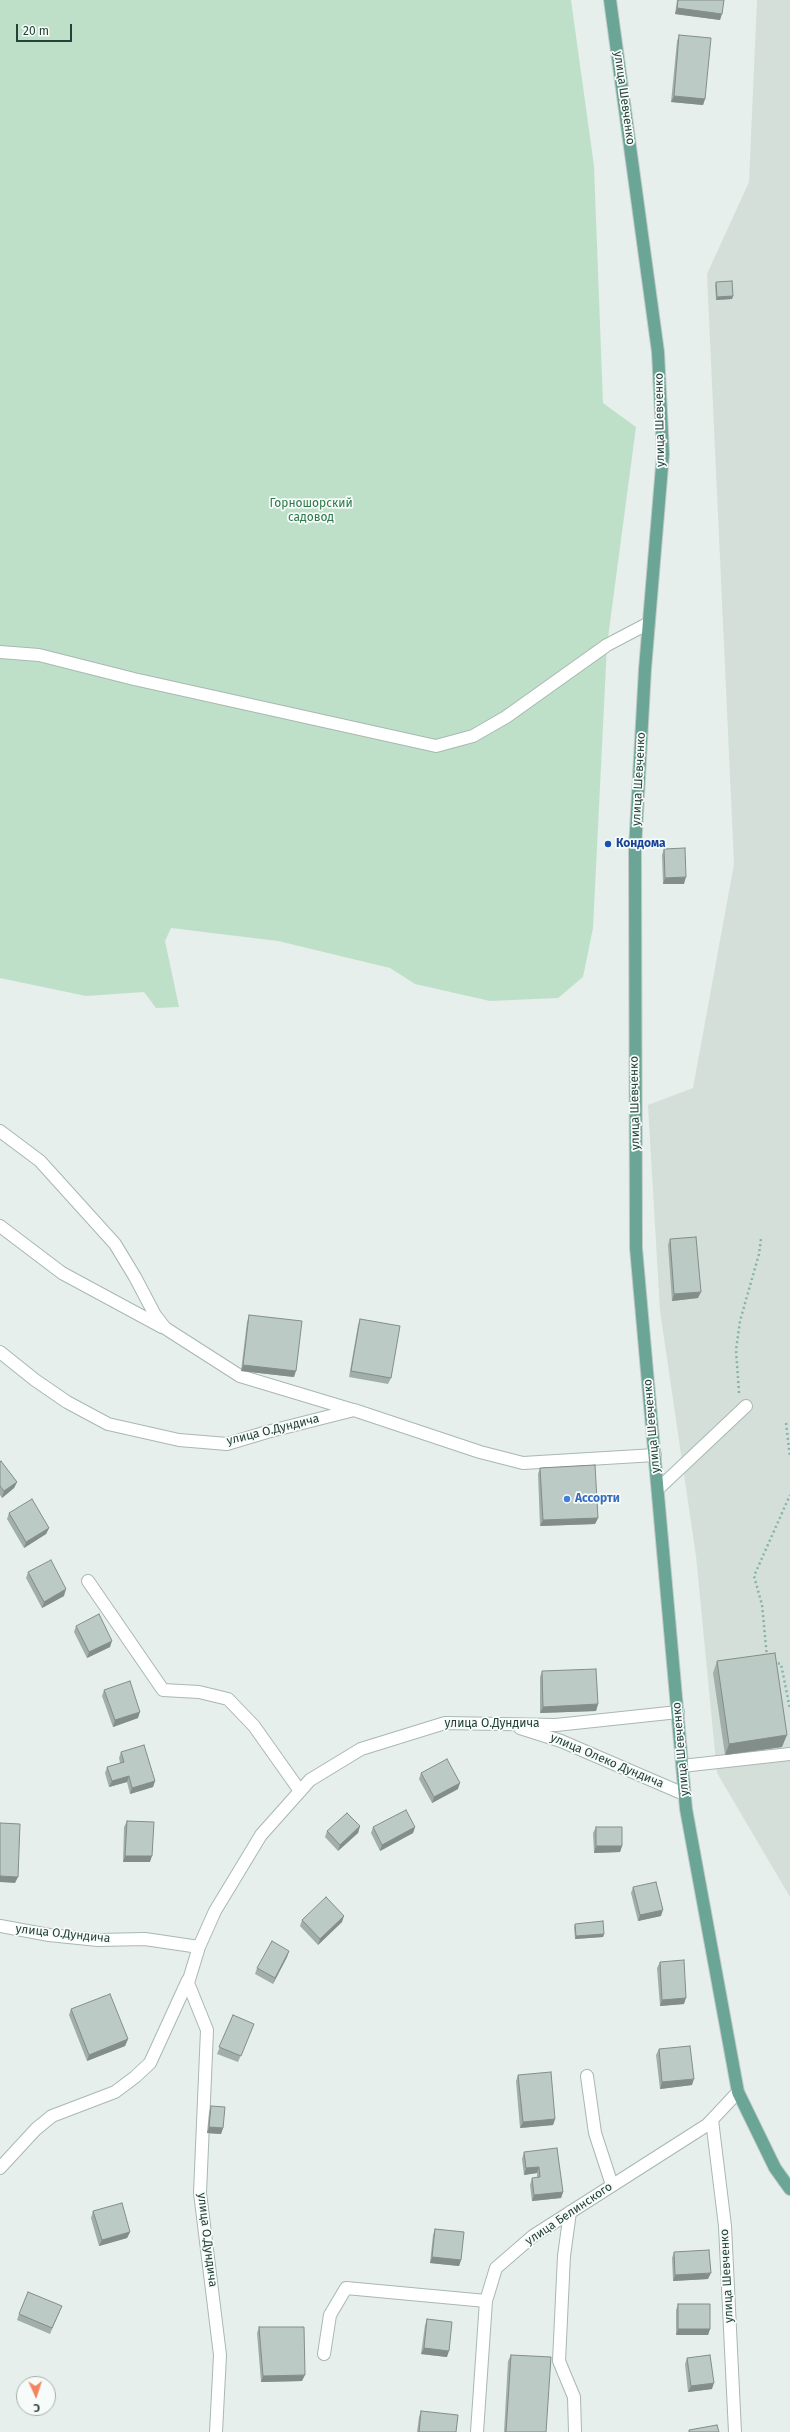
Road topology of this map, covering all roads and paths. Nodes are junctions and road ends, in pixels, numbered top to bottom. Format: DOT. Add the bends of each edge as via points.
graph roads {
  1 [pos="610,0"];
  2 [pos="649,623"];
  3 [pos="0,652"];
  4 [pos="0,1131"];
  5 [pos="0,1226"];
  6 [pos="761,1239"];
  7 [pos="165,1328"];
  8 [pos="0,1352"];
  9 [pos="743,1408"];
  10 [pos="354,1410"];
  11 [pos="786,1423"];
  12 [pos="655,1455"];
  13 [pos="790,1457"];
  14 [pos="658,1489"];
  15 [pos="790,1494"];
  16 [pos="88,1581"];
  17 [pos="768,1659"];
  18 [pos="760,1660"];
  19 [pos="789,1700"];
  20 [pos="790,1709"];
  21 [pos="678,1712"];
  22 [pos="506,1723"];
  23 [pos="790,1754"];
  24 [pos="682,1766"];
  25 [pos="300,1791"];
  26 [pos="684,1794"];
  27 [pos="0,1926"];
  28 [pos="199,1947"];
  29 [pos="188,1980"];
  30 [pos="587,2076"];
  31 [pos="738,2092"];
  32 [pos="712,2120"];
  33 [pos="1,2169"];
  34 [pos="612,2185"];
  35 [pos="790,2189"];
  36 [pos="570,2212"];
  37 [pos="486,2301"];
  38 [pos="324,2354"];
  39 [pos="216,2432"];
  40 [pos="477,2432"];
  41 [pos="575,2432"];
  42 [pos="734,2432"];
  1 -- 2 [label="main road, улица Шевченко" via="658,352 663,454"];
  2 -- 3 [label="street" via="607,645 506,717 473,736 436,746 134,679 39,655"];
  2 -- 12 [label="main road, улица Шевченко" via="635,849 634,1057 636,1248"];
  4 -- 7 [label="street, улица О.Дундича" via="40,1161 115,1244 154,1315"];
  5 -- 7 [label="street, улица О.Дундича" via="62,1273"];
  6 -- 9 [label="path" via="740,1321 736,1350"];
  7 -- 10 [label="street, улица О.Дундича" via="240,1376"];
  8 -- 10 [label="street, улица О.Дундича" via="54,1393 108,1424 179,1440 227,1444"];
  9 -- 14 [label="street"];
  10 -- 12 [label="street, улица О.Дундича" via="480,1452 523,1463"];
  11 -- 13 [label="path"];
  12 -- 14 [label="main road, улица Шевченко"];
  14 -- 21 [label="main road, улица Шевченко"];
  15 -- 17 [label="path" via="754,1576 762,1605"];
  16 -- 25 [label="street" via="163,1690 199,1692 228,1699 254,1726"];
  17 -- 18 [label="path"];
  17 -- 19 [label="path" via="781,1664"];
  19 -- 20 [label="path"];
  21 -- 22 [label="street, улица О.Дундича" via="556,1725"];
  21 -- 24 [label="main road, улица Шевченко"];
  22 -- 25 [label="street, улица О.Дундича" via="444,1723 361,1749 310,1780"];
  22 -- 26 [label="street, улица Олеко Дундича" via="561,1741"];
  23 -- 24 [label="street"];
  24 -- 26 [label="main road, улица Шевченко"];
  25 -- 28 [label="street, улица О.Дундича" via="261,1835 215,1911"];
  26 -- 31 [label="main road, улица Шевченко"];
  27 -- 28 [label="street, улица О.Дундича" via="49,1935 98,1940 145,1939"];
  28 -- 29 [label="street, улица О.Дундича"];
  29 -- 33 [label="street, улица О.Дундича" via="150,2063 115,2092 52,2116 36,2129"];
  29 -- 39 [label="street, улица О.Дундича" via="207,2030 200,2193 220,2355"];
  30 -- 34 [label="street" via="595,2134"];
  31 -- 32 [label="street, улица Белинского"];
  31 -- 35 [label="main road, улица Шевченко" via="775,2168"];
  32 -- 34 [label="street, улица Белинского"];
  32 -- 42 [label="street, улица Шевченко" via="725,2226"];
  34 -- 36 [label="street, улица Белинского"];
  36 -- 37 [label="street, улица Белинского" via="533,2236 496,2268"];
  36 -- 41 [label="street" via="564,2256 559,2361 574,2398"];
  37 -- 38 [label="street" via="346,2288 330,2315"];
  37 -- 40 [label="street, улица Белинского"];
}
